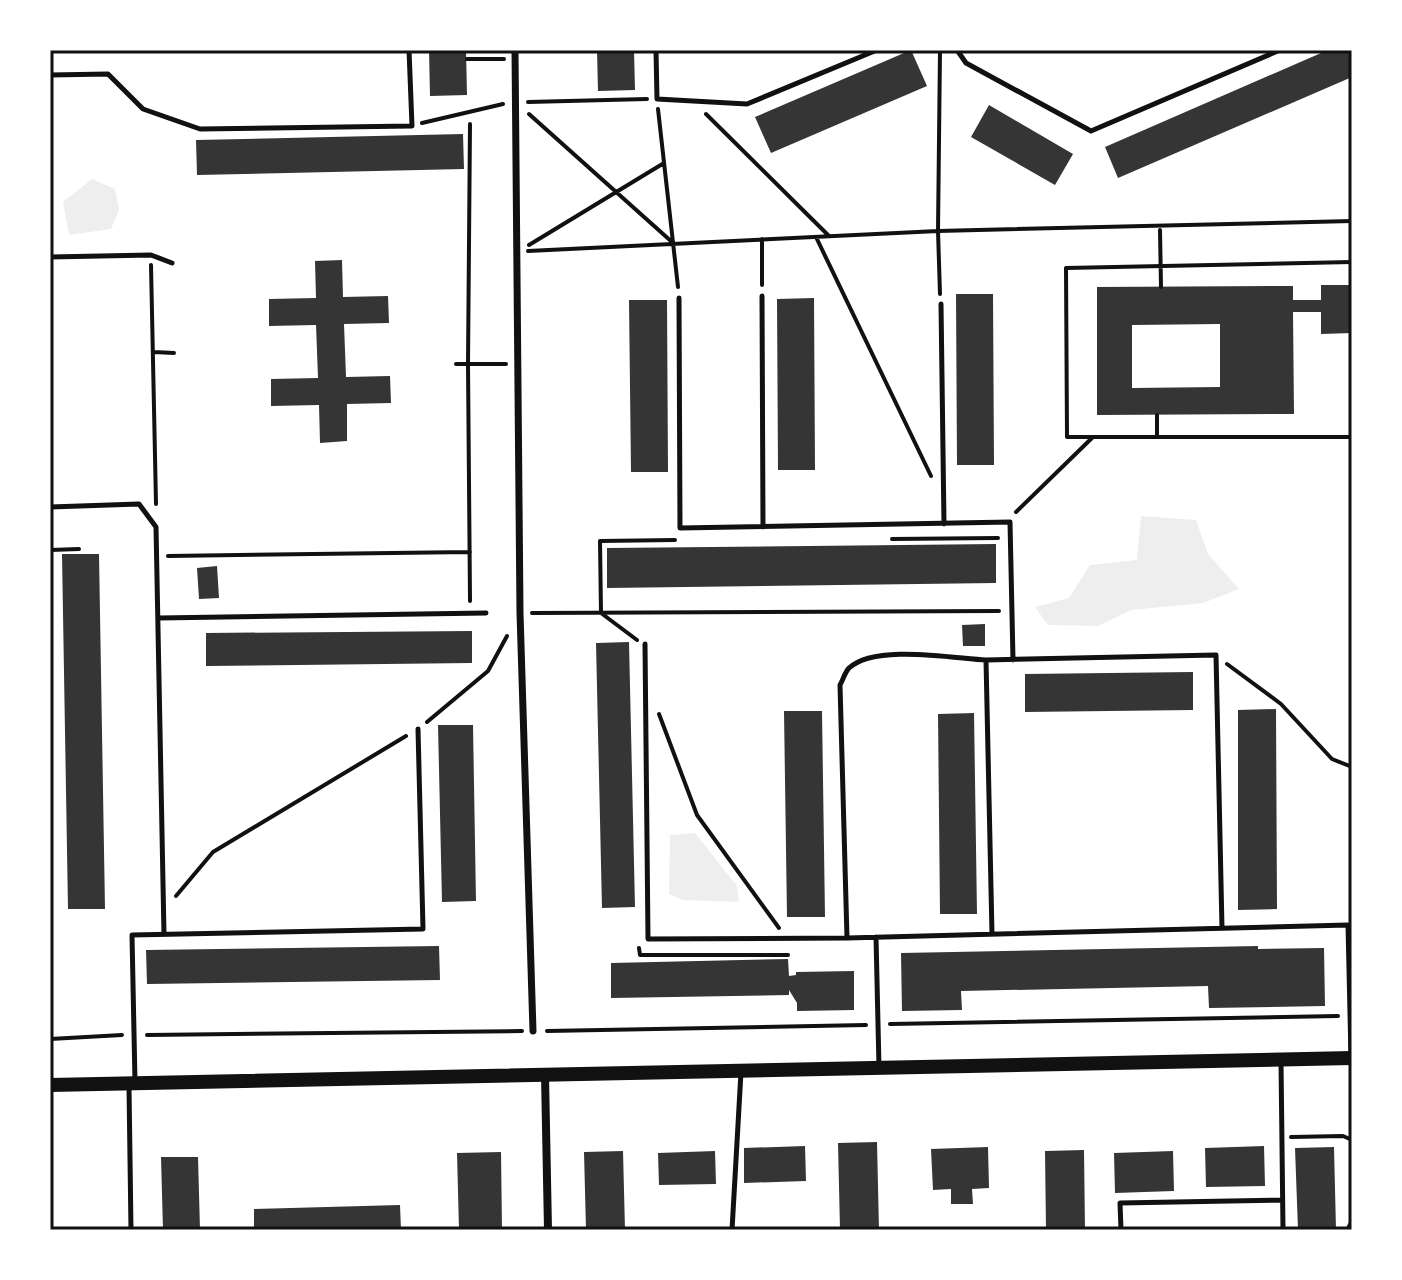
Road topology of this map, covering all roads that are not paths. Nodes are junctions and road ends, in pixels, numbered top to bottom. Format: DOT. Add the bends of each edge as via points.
graph roads {
  1 [pos="409,50"];
  2 [pos="656,50"];
  3 [pos="877,50"];
  4 [pos="957,50"];
  5 [pos="1280,50"];
  6 [pos="515,55"];
  7 [pos="50,75"];
  8 [pos="50,257"];
  9 [pos="172,263"];
  10 [pos="762,296"];
  11 [pos="679,298"];
  12 [pos="941,304"];
  13 [pos="50,507"];
  14 [pos="944,524"];
  15 [pos="763,527"];
  16 [pos="486,613"];
  17 [pos="159,618"];
  18 [pos="645,644"];
  19 [pos="986,660"];
  20 [pos="1013,660"];
  21 [pos="418,729"];
  22 [pos="1222,928"];
  23 [pos="164,934"];
  24 [pos="992,934"];
  25 [pos="876,937"];
  26 [pos="847,938"];
  27 [pos="533,1031"];
  28 [pos="1352,1058"];
  29 [pos="1280,1060"];
  30 [pos="879,1068"];
  31 [pos="741,1071"];
  32 [pos="545,1075"];
  33 [pos="132,1083"];
  34 [pos="50,1085"];
  35 [pos="1282,1200"];
  36 [pos="131,1230"];
  37 [pos="548,1230"];
  38 [pos="732,1230"];
  39 [pos="1121,1230"];
  40 [pos="1283,1230"];
  1 -- 7 [label="lane" via="412,126 200,129 143,109 108,74"];
  2 -- 3 [label="lane" via="657,99 747,104"];
  4 -- 5 [label="lane" via="966,63 1091,131"];
  6 -- 27 [label="street" via="520,613"];
  8 -- 9 [label="lane" via="151,255"];
  10 -- 15 [label="lane"];
  11 -- 15 [label="lane" via="680,528"];
  12 -- 14 [label="lane"];
  13 -- 17 [label="lane" via="139,504 156,527"];
  14 -- 15 [label="lane"];
  14 -- 20 [label="lane" via="1010,522"];
  16 -- 17 [label="lane"];
  17 -- 23 [label="lane"];
  18 -- 26 [label="lane" via="648,939"];
  19 -- 20 [label="lane"];
  19 -- 24 [label="lane"];
  19 -- 26 [label="lane" via="872,657 849,668 840,685"];
  20 -- 22 [label="lane" via="1216,655"];
  21 -- 23 [label="lane" via="423,929"];
  22 -- 24 [label="lane"];
  22 -- 28 [label="lane" via="1348,925"];
  23 -- 33 [label="lane" via="132,935"];
  24 -- 25 [label="lane"];
  25 -- 26 [label="lane"];
  25 -- 30 [label="lane"];
  28 -- 29 [label="main road"];
  29 -- 30 [label="main road"];
  29 -- 35 [label="lane"];
  30 -- 31 [label="main road"];
  31 -- 32 [label="main road"];
  31 -- 38 [label="lane"];
  32 -- 33 [label="main road"];
  32 -- 37 [label="street"];
  33 -- 34 [label="main road"];
  33 -- 36 [label="lane"];
  35 -- 39 [label="lane" via="1120,1203"];
  35 -- 40 [label="lane"];
}
